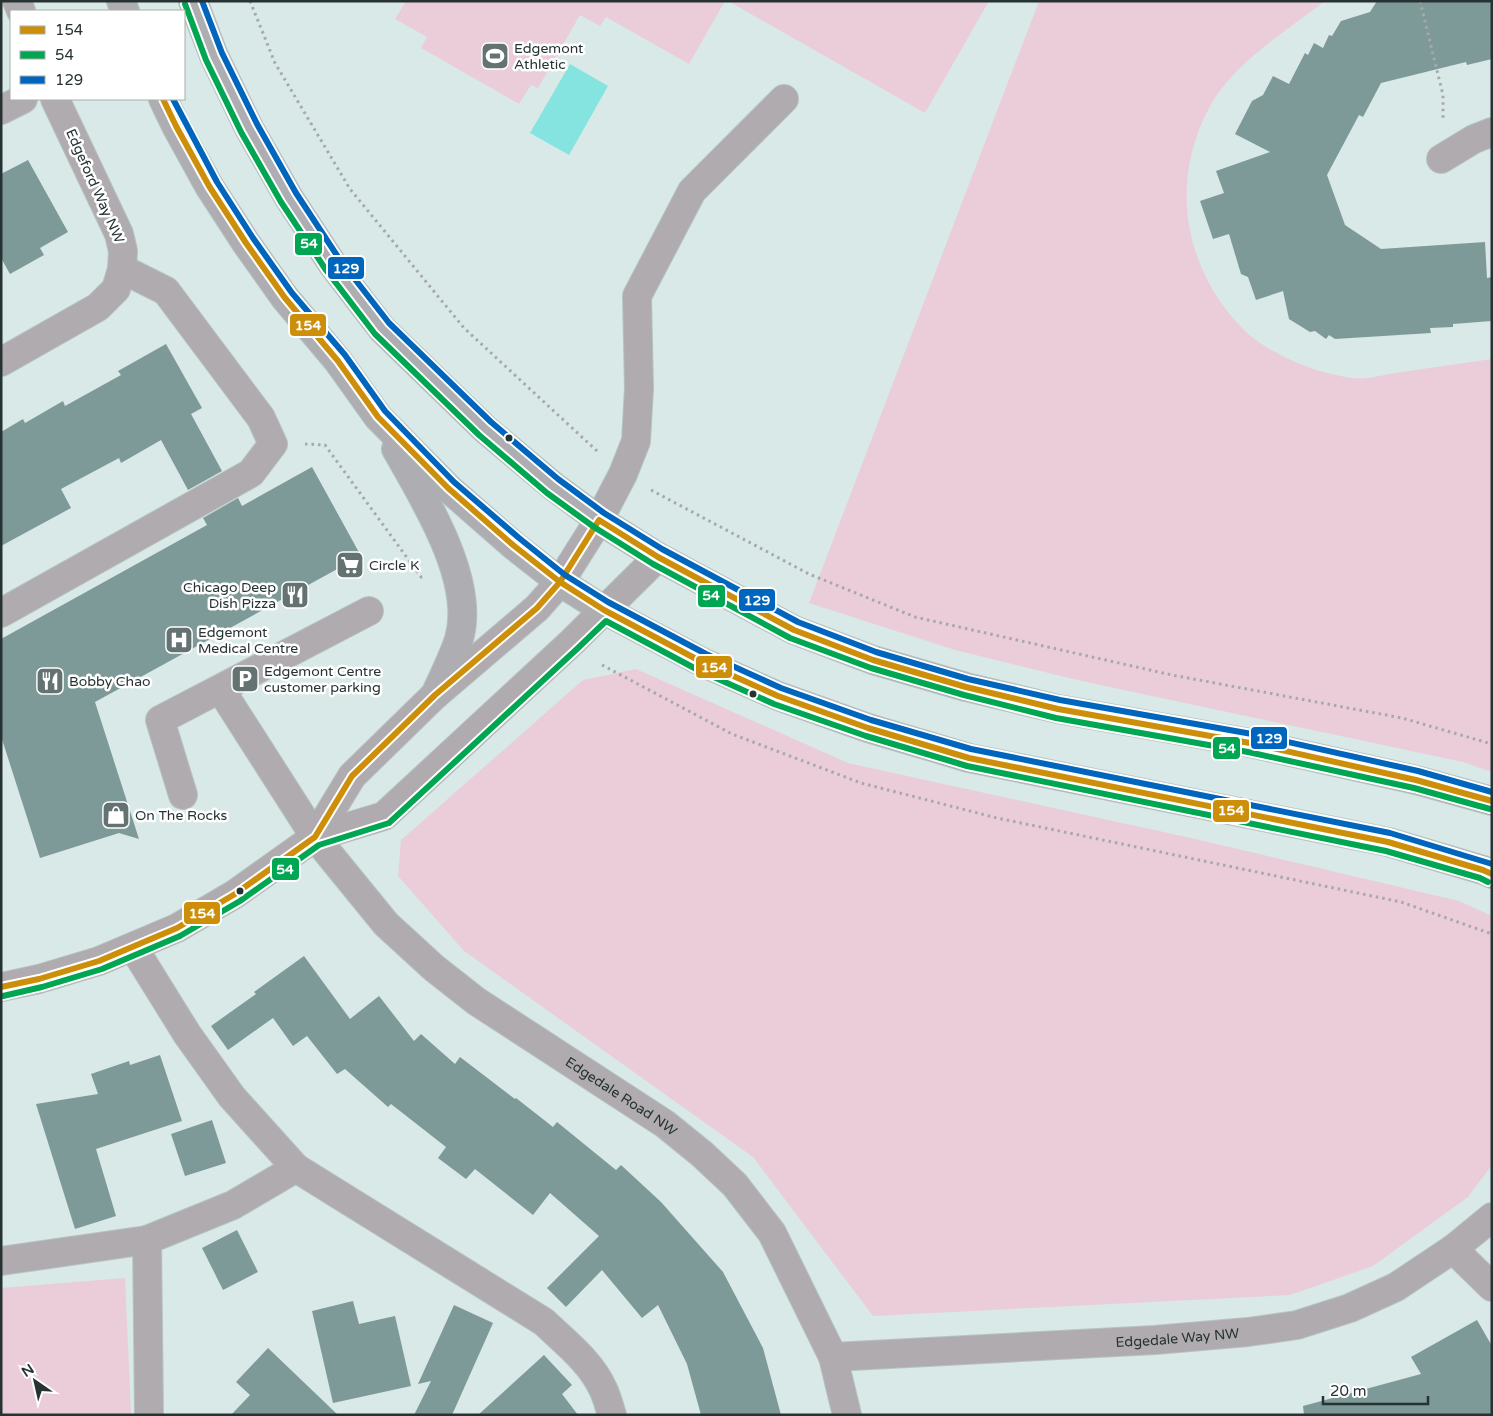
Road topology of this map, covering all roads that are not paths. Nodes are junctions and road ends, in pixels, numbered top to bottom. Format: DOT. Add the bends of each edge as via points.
graph roads {
  1 [pos="193,1"];
  2 [pos="784,99"];
  3 [pos="21,100"];
  4 [pos="55,100"];
  5 [pos="163,100"];
  6 [pos="1,110"];
  7 [pos="1492,132"];
  8 [pos="1441,159"];
  9 [pos="122,269"];
  10 [pos="1,362"];
  11 [pos="378,417"];
  12 [pos="600,520"];
  13 [pos="658,557"];
  14 [pos="560,582"];
  15 [pos="604,610"];
  16 [pos="369,611"];
  17 [pos="1,613"];
  18 [pos="221,690"];
  19 [pos="435,696"];
  20 [pos="183,795"];
  21 [pos="1492,801"];
  22 [pos="315,837"];
  23 [pos="1492,874"];
  24 [pos="133,947"];
  25 [pos="1,987"];
  26 [pos="296,1168"];
  27 [pos="1492,1217"];
  28 [pos="147,1240"];
  29 [pos="1454,1249"];
  30 [pos="1,1261"];
  31 [pos="1492,1287"];
  32 [pos="833,1357"];
  33 [pos="149,1415"];
  34 [pos="612,1415"];
  35 [pos="847,1415"];
  1 -- 12 [label="main road" via="214,56 249,128 289,198 333,265 382,329 485,429 553,486"];
  2 -- 12 [label="street" via="692,191 637,296 639,388 636,441 624,474"];
  3 -- 6 [label="street"];
  4 -- 9 [label="street, Edgeford Way NW" via="120,234"];
  5 -- 11 [label="main road" via="209,186 246,243"];
  7 -- 8 [label="street"];
  9 -- 10 [label="street, Edgeford Way NW" via="116,289 98,307"];
  9 -- 17 [label="street" via="166,291 262,418 273,444 251,473"];
  11 -- 14 [label="main road" via="448,488"];
  11 -- 19 [label="main road" via="436,520 458,578 463,606 459,639"];
  12 -- 13 [label="main road"];
  12 -- 14 [label="street"];
  13 -- 15 [label="street"];
  13 -- 21 [label="main road" via="794,630 873,660 1058,709 1250,743 1416,780"];
  14 -- 15 [label="main road"];
  14 -- 19 [label="street" via="538,608"];
  15 -- 22 [label="street" via="384,816"];
  15 -- 23 [label="main road" via="711,666 778,696 878,731 978,760 1388,842"];
  16 -- 18 [label="street"];
  18 -- 20 [label="street" via="160,720"];
  18 -- 22 [label="street, Edgedale Road NW"];
  19 -- 22 [label="street" via="352,776"];
  22 -- 24 [label="street" via="235,894 177,928"];
  22 -- 32 [label="street, Edgedale Road NW" via="386,924 434,968 476,1001 664,1124 735,1185 772,1233"];
  24 -- 25 [label="street" via="99,961"];
  24 -- 26 [label="street" via="187,1034 232,1097"];
  26 -- 28 [label="street" via="233,1205"];
  26 -- 34 [label="street" via="544,1322 588,1366 602,1388"];
  27 -- 29 [label="street, Edgedale Way NW"];
  28 -- 30 [label="street"];
  28 -- 33 [label="street"];
  29 -- 31 [label="street"];
  29 -- 32 [label="street, Edgedale Way NW" via="1396,1287 1350,1308 1297,1325 1155,1340"];
  32 -- 35 [label="street, Edgedale Road NW"];
}
